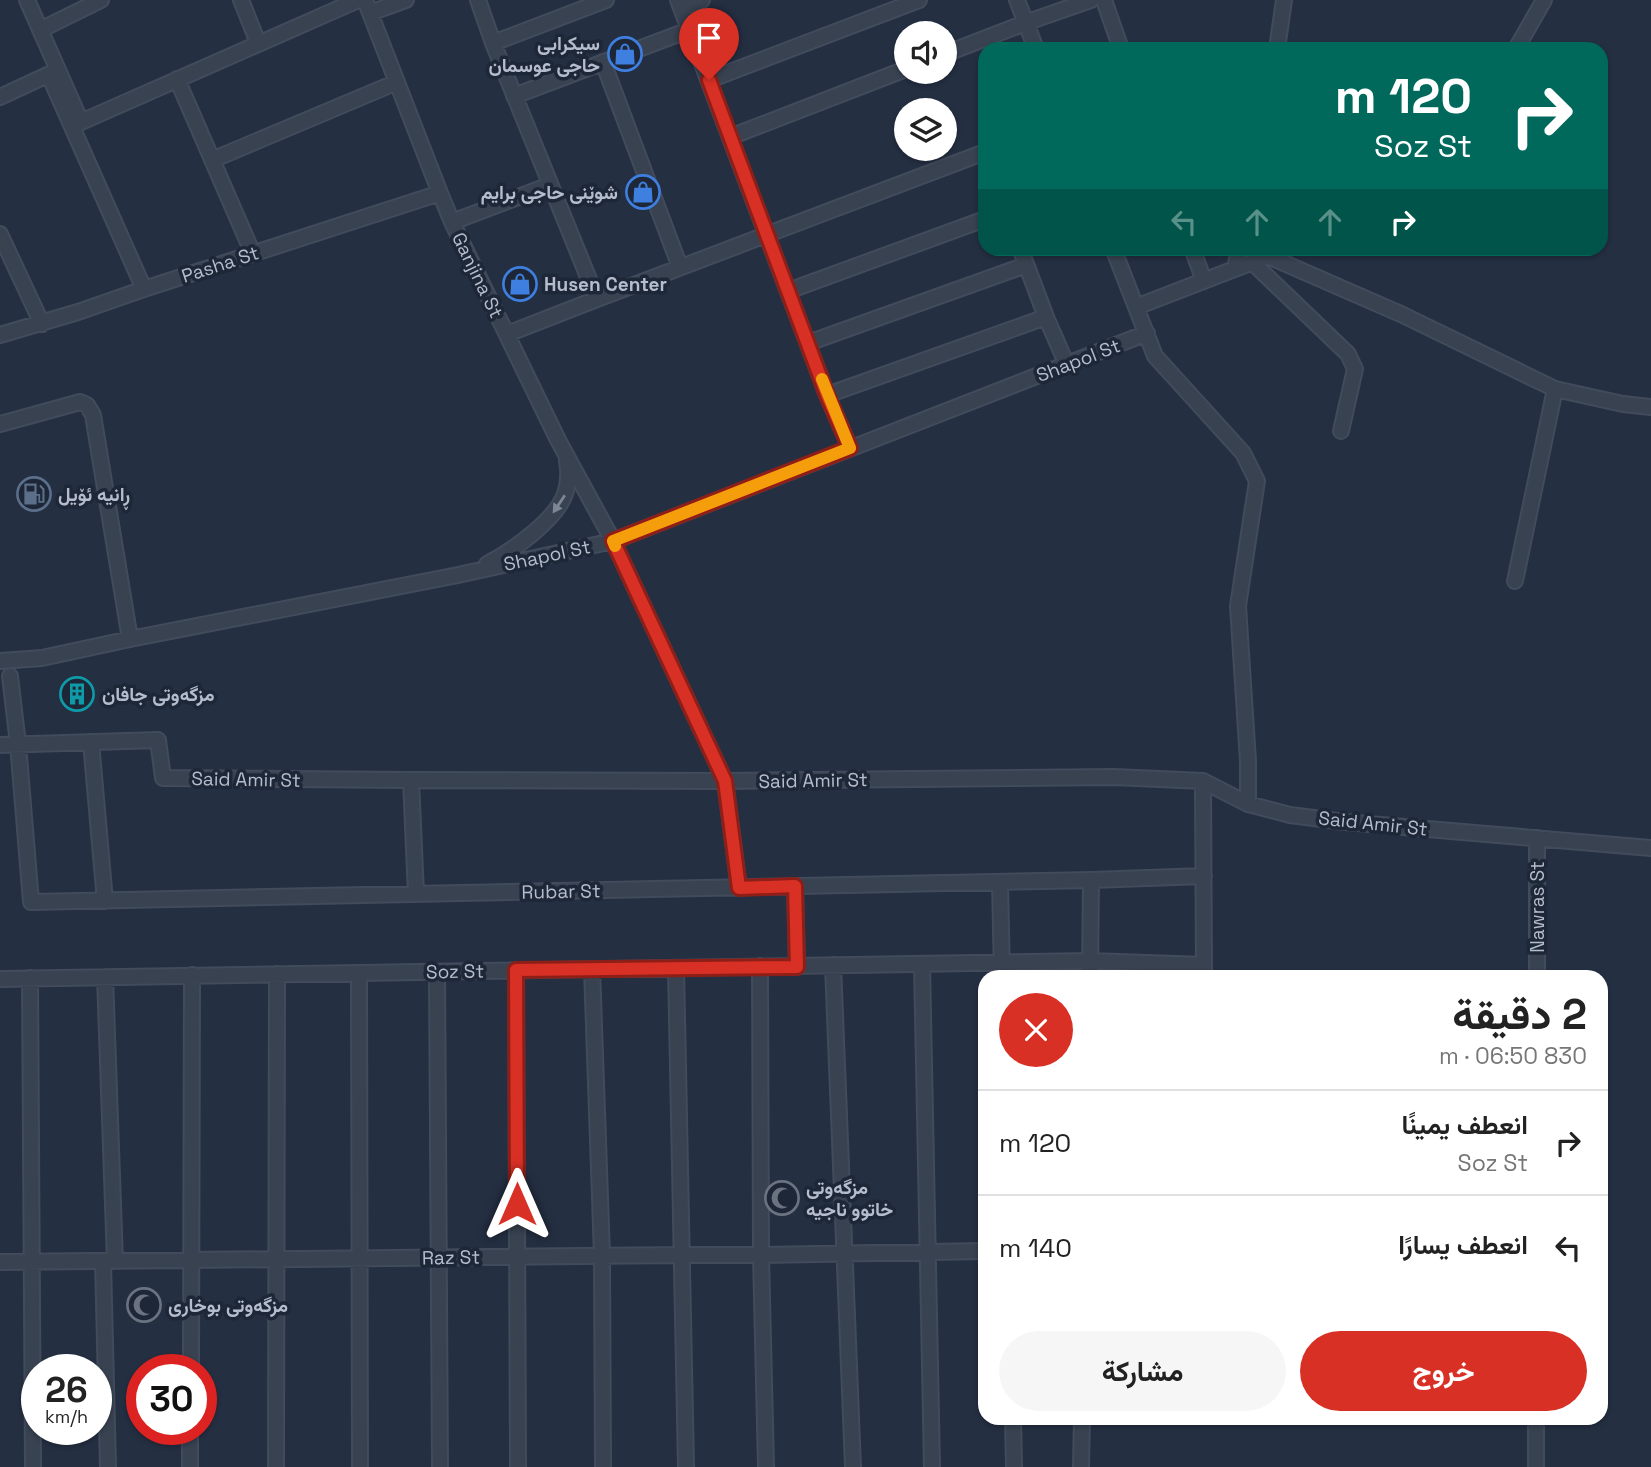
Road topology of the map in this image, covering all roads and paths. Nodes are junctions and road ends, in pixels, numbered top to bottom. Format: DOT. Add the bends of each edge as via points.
graph roads {
  1 [pos="27,0"];
  2 [pos="100,0"];
  3 [pos="241,0"];
  4 [pos="358,0"];
  5 [pos="406,0"];
  6 [pos="478,0"];
  7 [pos="606,0"];
  8 [pos="702,0"];
  9 [pos="919,0"];
  10 [pos="1017,0"];
  11 [pos="1091,0"];
  12 [pos="1104,0"];
  13 [pos="1284,0"];
  14 [pos="1544,0"];
  15 [pos="680,4"];
  16 [pos="367,7"];
  17 [pos="1025,23"];
  18 [pos="40,30"];
  19 [pos="689,30"];
  20 [pos="1033,42"];
  21 [pos="1119,42"];
  22 [pos="1278,42"];
  23 [pos="1520,42"];
  24 [pos="258,43"];
  25 [pos="493,43"];
  26 [pos="957,49"];
  27 [pos="603,62"];
  28 [pos="54,72"];
  29 [pos="894,74"];
  30 [pos="177,79"];
  31 [pos="709,80"];
  32 [pos="397,82"];
  33 [pos="514,96"];
  34 [pos="0,97"];
  35 [pos="730,137"];
  36 [pos="978,156"];
  37 [pos="212,160"];
  38 [pos="550,185"];
  39 [pos="440,193"];
  40 [pos="452,222"];
  41 [pos="978,222"];
  42 [pos="0,234"];
  43 [pos="768,234"];
  44 [pos="253,254"];
  45 [pos="1023,256"];
  46 [pos="1116,256"];
  47 [pos="1195,256"];
  48 [pos="1237,256"];
  49 [pos="1268,256"];
  50 [pos="1252,262"];
  51 [pos="1026,265"];
  52 [pos="680,267"];
  53 [pos="1234,269"];
  54 [pos="1203,281"];
  55 [pos="144,289"];
  56 [pos="788,291"];
  57 [pos="597,299"];
  58 [pos="1136,307"];
  59 [pos="1046,317"];
  60 [pos="42,324"];
  61 [pos="1147,333"];
  62 [pos="507,334"];
  63 [pos="0,335"];
  64 [pos="808,343"];
  65 [pos="1067,365"];
  66 [pos="1555,389"];
  67 [pos="827,395"];
  68 [pos="1651,407"];
  69 [pos="0,424"];
  70 [pos="1341,431"];
  71 [pos="558,440"];
  72 [pos="850,448"];
  73 [pos="613,541"];
  74 [pos="458,575"];
  75 [pos="1515,580"];
  76 [pos="130,639"];
  77 [pos="42,658"];
  78 [pos="0,661"];
  79 [pos="5,679"];
  80 [pos="91,742"];
  81 [pos="18,744"];
  82 [pos="0,745"];
  83 [pos="411,780"];
  84 [pos="725,781"];
  85 [pos="1203,781"];
  86 [pos="1248,804"];
  87 [pos="1537,838"];
  88 [pos="1651,848"];
  89 [pos="1204,876"];
  90 [pos="1091,880"];
  91 [pos="1000,882"];
  92 [pos="795,886"];
  93 [pos="739,888"];
  94 [pos="416,894"];
  95 [pos="105,901"];
  96 [pos="1090,961"];
  97 [pos="922,964"];
  98 [pos="833,965"];
  99 [pos="760,966"];
  100 [pos="797,967"];
  101 [pos="676,968"];
  102 [pos="592,969"];
  103 [pos="516,970"];
  104 [pos="1002,970"];
  105 [pos="1090,970"];
  106 [pos="1193,970"];
  107 [pos="1204,970"];
  108 [pos="1537,970"];
  109 [pos="437,972"];
  110 [pos="359,973"];
  111 [pos="277,974"];
  112 [pos="192,975"];
  113 [pos="105,977"];
  114 [pos="30,978"];
  115 [pos="0,979"];
  116 [pos="978,1251"];
  117 [pos="928,1252"];
  118 [pos="845,1253"];
  119 [pos="602,1255"];
  120 [pos="682,1255"];
  121 [pos="761,1255"];
  122 [pos="517,1256"];
  123 [pos="439,1257"];
  124 [pos="360,1258"];
  125 [pos="277,1259"];
  126 [pos="191,1260"];
  127 [pos="109,1261"];
  128 [pos="0,1262"];
  129 [pos="33,1262"];
  130 [pos="191,1354"];
  131 [pos="1013,1425"];
  132 [pos="1082,1425"];
  133 [pos="1536,1425"];
  134 [pos="190,1445"];
  135 [pos="33,1467"];
  136 [pos="108,1467"];
  137 [pos="190,1467"];
  138 [pos="276,1467"];
  139 [pos="360,1467"];
  140 [pos="440,1467"];
  141 [pos="518,1467"];
  142 [pos="603,1467"];
  143 [pos="686,1467"];
  144 [pos="765,1467"];
  145 [pos="853,1467"];
  146 [pos="932,1467"];
  147 [pos="1014,1467"];
  148 [pos="1081,1467"];
  149 [pos="1536,1467"];
  1 -- 18 [label="street"];
  2 -- 18 [label="street"];
  3 -- 24 [label="street"];
  4 -- 24 [label="street"];
  5 -- 16 [label="street"];
  6 -- 25 [label="street"];
  7 -- 25 [label="street"];
  8 -- 15 [label="street"];
  9 -- 31 [label="street"];
  10 -- 17 [label="street"];
  11 -- 17 [label="street"];
  12 -- 21 [label="street"];
  13 -- 22 [label="street"];
  14 -- 23 [label="street"];
  15 -- 19 [label="street"];
  16 -- 32 [label="street, Ganjina St"];
  17 -- 20 [label="street"];
  17 -- 26 [label="street"];
  18 -- 28 [label="street"];
  19 -- 27 [label="street"];
  19 -- 31 [label="street"];
  24 -- 30 [label="street"];
  25 -- 33 [label="street"];
  27 -- 33 [label="street"];
  27 -- 52 [label="street"];
  28 -- 30 [label="street" via="81,122"];
  28 -- 34 [label="street"];
  28 -- 55 [label="street"];
  29 -- 35 [label="street"];
  30 -- 37 [label="street"];
  31 -- 35 [label="street"];
  32 -- 37 [label="street"];
  32 -- 39 [label="street, Ganjina St"];
  33 -- 38 [label="street"];
  35 -- 43 [label="street"];
  36 -- 43 [label="street"];
  37 -- 44 [label="street"];
  38 -- 40 [label="street"];
  38 -- 57 [label="street"];
  39 -- 40 [label="street, Ganjina St"];
  39 -- 44 [label="street, Pasha St"];
  40 -- 62 [label="street, Ganjina St"];
  41 -- 56 [label="street"];
  42 -- 60 [label="street"];
  43 -- 52 [label="street"];
  43 -- 56 [label="street"];
  44 -- 55 [label="street, Pasha St"];
  45 -- 51 [label="street"];
  46 -- 58 [label="street"];
  47 -- 54 [label="street"];
  48 -- 53 [label="street"];
  49 -- 50 [label="street"];
  49 -- 66 [label="street"];
  50 -- 53 [label="street"];
  50 -- 70 [label="street" via="1349,354 1355,369"];
  51 -- 59 [label="street"];
  51 -- 64 [label="street"];
  52 -- 57 [label="street"];
  53 -- 54 [label="street"];
  54 -- 58 [label="street"];
  55 -- 60 [label="street, Pasha St"];
  56 -- 64 [label="street"];
  57 -- 62 [label="street"];
  58 -- 61 [label="street"];
  59 -- 65 [label="street"];
  59 -- 67 [label="street"];
  60 -- 63 [label="street, Pasha St"];
  61 -- 65 [label="street, Shapol St"];
  61 -- 86 [label="street" via="1155,356 1243,453 1257,481 1238,606"];
  62 -- 71 [label="street, Ganjina St"];
  64 -- 67 [label="street"];
  65 -- 72 [label="street, Shapol St"];
  66 -- 68 [label="street"];
  66 -- 75 [label="street"];
  67 -- 72 [label="street"];
  69 -- 76 [label="street" via="80,402 87,405 93,415"];
  71 -- 73 [label="street, Ganjina St"];
  71 -- 74 [label="street, one-way" via="567,462 565,498 535,532 509,551"];
  72 -- 73 [label="street, Shapol St"];
  73 -- 74 [label="street, Shapol St"];
  73 -- 84 [label="street, Ganjina St"];
  74 -- 76 [label="street, Shapol St"];
  76 -- 77 [label="street, Shapol St"];
  77 -- 78 [label="street"];
  77 -- 79 [label="street"];
  79 -- 81 [label="street"];
  80 -- 81 [label="street, Said Amir St"];
  80 -- 83 [label="street, Said Amir St" via="158,740 163,778"];
  80 -- 95 [label="street"];
  81 -- 82 [label="street, Said Amir St"];
  81 -- 95 [label="street, Rubar St" via="31,902"];
  83 -- 84 [label="street, Said Amir St"];
  83 -- 94 [label="street"];
  84 -- 85 [label="street, Said Amir St" via="1114,777"];
  84 -- 93 [label="street, Ganjina St"];
  85 -- 86 [label="street, Said Amir St"];
  85 -- 89 [label="street"];
  86 -- 87 [label="street, Said Amir St" via="1345,822"];
  87 -- 88 [label="street, Said Amir St"];
  87 -- 108 [label="street, Nawras St"];
  89 -- 90 [label="street, Rubar St"];
  89 -- 107 [label="street"];
  90 -- 91 [label="street, Rubar St"];
  90 -- 96 [label="street"];
  91 -- 92 [label="street, Rubar St"];
  91 -- 104 [label="street"];
  92 -- 93 [label="street, Rubar St"];
  92 -- 100 [label="street"];
  93 -- 94 [label="street, Rubar St"];
  94 -- 95 [label="street, Rubar St"];
  96 -- 104 [label="street, Soz St"];
  96 -- 105 [label="street"];
  96 -- 106 [label="street, Soz St"];
  97 -- 98 [label="street, Soz St"];
  97 -- 104 [label="street, Soz St"];
  97 -- 117 [label="street"];
  98 -- 100 [label="street, Soz St"];
  98 -- 118 [label="street"];
  99 -- 100 [label="street, Soz St"];
  99 -- 101 [label="street, Soz St"];
  99 -- 121 [label="street"];
  101 -- 102 [label="street, Soz St"];
  101 -- 120 [label="street"];
  102 -- 103 [label="street, Soz St"];
  102 -- 119 [label="street"];
  103 -- 109 [label="street, Soz St"];
  103 -- 122 [label="street"];
  109 -- 110 [label="street, Soz St"];
  109 -- 123 [label="street"];
  110 -- 111 [label="street, Soz St"];
  110 -- 124 [label="street"];
  111 -- 112 [label="street, Soz St"];
  111 -- 125 [label="street"];
  112 -- 113 [label="street, Soz St"];
  112 -- 126 [label="street"];
  113 -- 114 [label="street, Soz St"];
  113 -- 127 [label="street"];
  114 -- 115 [label="street, Soz St"];
  114 -- 129 [label="street"];
  116 -- 117 [label="street, Raz St"];
  117 -- 118 [label="street, Raz St"];
  117 -- 146 [label="street"];
  118 -- 121 [label="street, Raz St"];
  118 -- 145 [label="street"];
  119 -- 120 [label="street, Raz St"];
  119 -- 122 [label="street, Raz St"];
  119 -- 142 [label="street"];
  120 -- 121 [label="street, Raz St"];
  120 -- 143 [label="street"];
  121 -- 144 [label="street"];
  122 -- 123 [label="street, Raz St"];
  122 -- 141 [label="street"];
  123 -- 124 [label="street, Raz St"];
  123 -- 140 [label="street"];
  124 -- 125 [label="street, Raz St"];
  124 -- 139 [label="street"];
  125 -- 126 [label="street, Raz St"];
  125 -- 138 [label="street"];
  126 -- 127 [label="street, Raz St"];
  126 -- 130 [label="street"];
  127 -- 129 [label="street, Raz St"];
  127 -- 136 [label="street"];
  128 -- 129 [label="street, Raz St"];
  129 -- 135 [label="street"];
  131 -- 147 [label="street"];
  132 -- 148 [label="street"];
  133 -- 149 [label="street"];
  134 -- 137 [label="street"];
}
